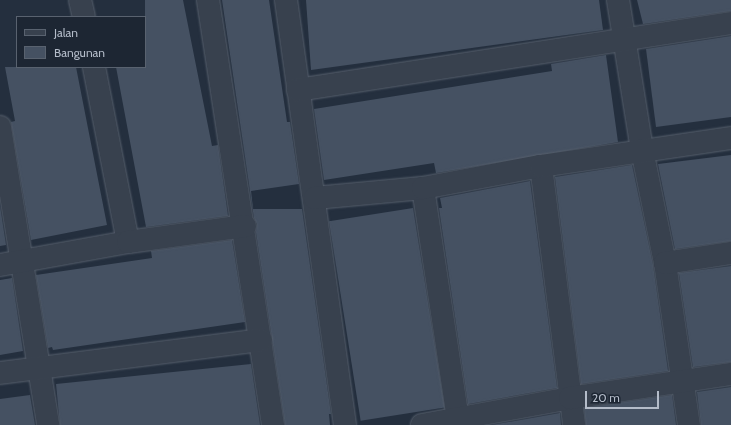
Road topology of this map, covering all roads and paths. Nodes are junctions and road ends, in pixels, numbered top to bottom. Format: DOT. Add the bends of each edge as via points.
graph roads {
  1 [pos="80,0"];
  2 [pos="208,0"];
  3 [pos="286,0"];
  4 [pos="618,0"];
  5 [pos="84,16"];
  6 [pos="731,23"];
  7 [pos="626,39"];
  8 [pos="94,68"];
  9 [pos="298,90"];
  10 [pos="0,127"];
  11 [pos="731,138"];
  12 [pos="642,150"];
  13 [pos="541,166"];
  14 [pos="422,188"];
  15 [pos="315,198"];
  16 [pos="244,226"];
  17 [pos="128,242"];
  18 [pos="731,253"];
  19 [pos="24,262"];
  20 [pos="665,263"];
  21 [pos="0,265"];
  22 [pos="261,340"];
  23 [pos="39,367"];
  24 [pos="0,373"];
  25 [pos="731,374"];
  26 [pos="683,381"];
  27 [pos="570,398"];
  28 [pos="458,421"];
  29 [pos="48,425"];
  30 [pos="273,425"];
  31 [pos="345,425"];
  32 [pos="422,425"];
  33 [pos="574,425"];
  34 [pos="689,425"];
  1 -- 5 [label="street"];
  2 -- 16 [label="street"];
  3 -- 9 [label="street"];
  4 -- 7 [label="street"];
  6 -- 7 [label="street"];
  7 -- 9 [label="street"];
  7 -- 12 [label="street"];
  8 -- 17 [label="street"];
  9 -- 15 [label="street"];
  10 -- 19 [label="street"];
  11 -- 12 [label="street"];
  12 -- 13 [label="street"];
  12 -- 20 [label="street"];
  13 -- 14 [label="street"];
  13 -- 27 [label="street"];
  14 -- 15 [label="street"];
  14 -- 28 [label="street"];
  15 -- 31 [label="street"];
  16 -- 17 [label="street"];
  16 -- 22 [label="street"];
  17 -- 19 [label="street"];
  18 -- 20 [label="street"];
  19 -- 21 [label="street"];
  19 -- 23 [label="street"];
  20 -- 26 [label="street"];
  22 -- 23 [label="street"];
  22 -- 30 [label="street"];
  23 -- 24 [label="street"];
  23 -- 29 [label="street"];
  25 -- 26 [label="street"];
  26 -- 27 [label="street"];
  26 -- 34 [label="street"];
  27 -- 28 [label="street"];
  27 -- 33 [label="street"];
  28 -- 32 [label="street"];
}
